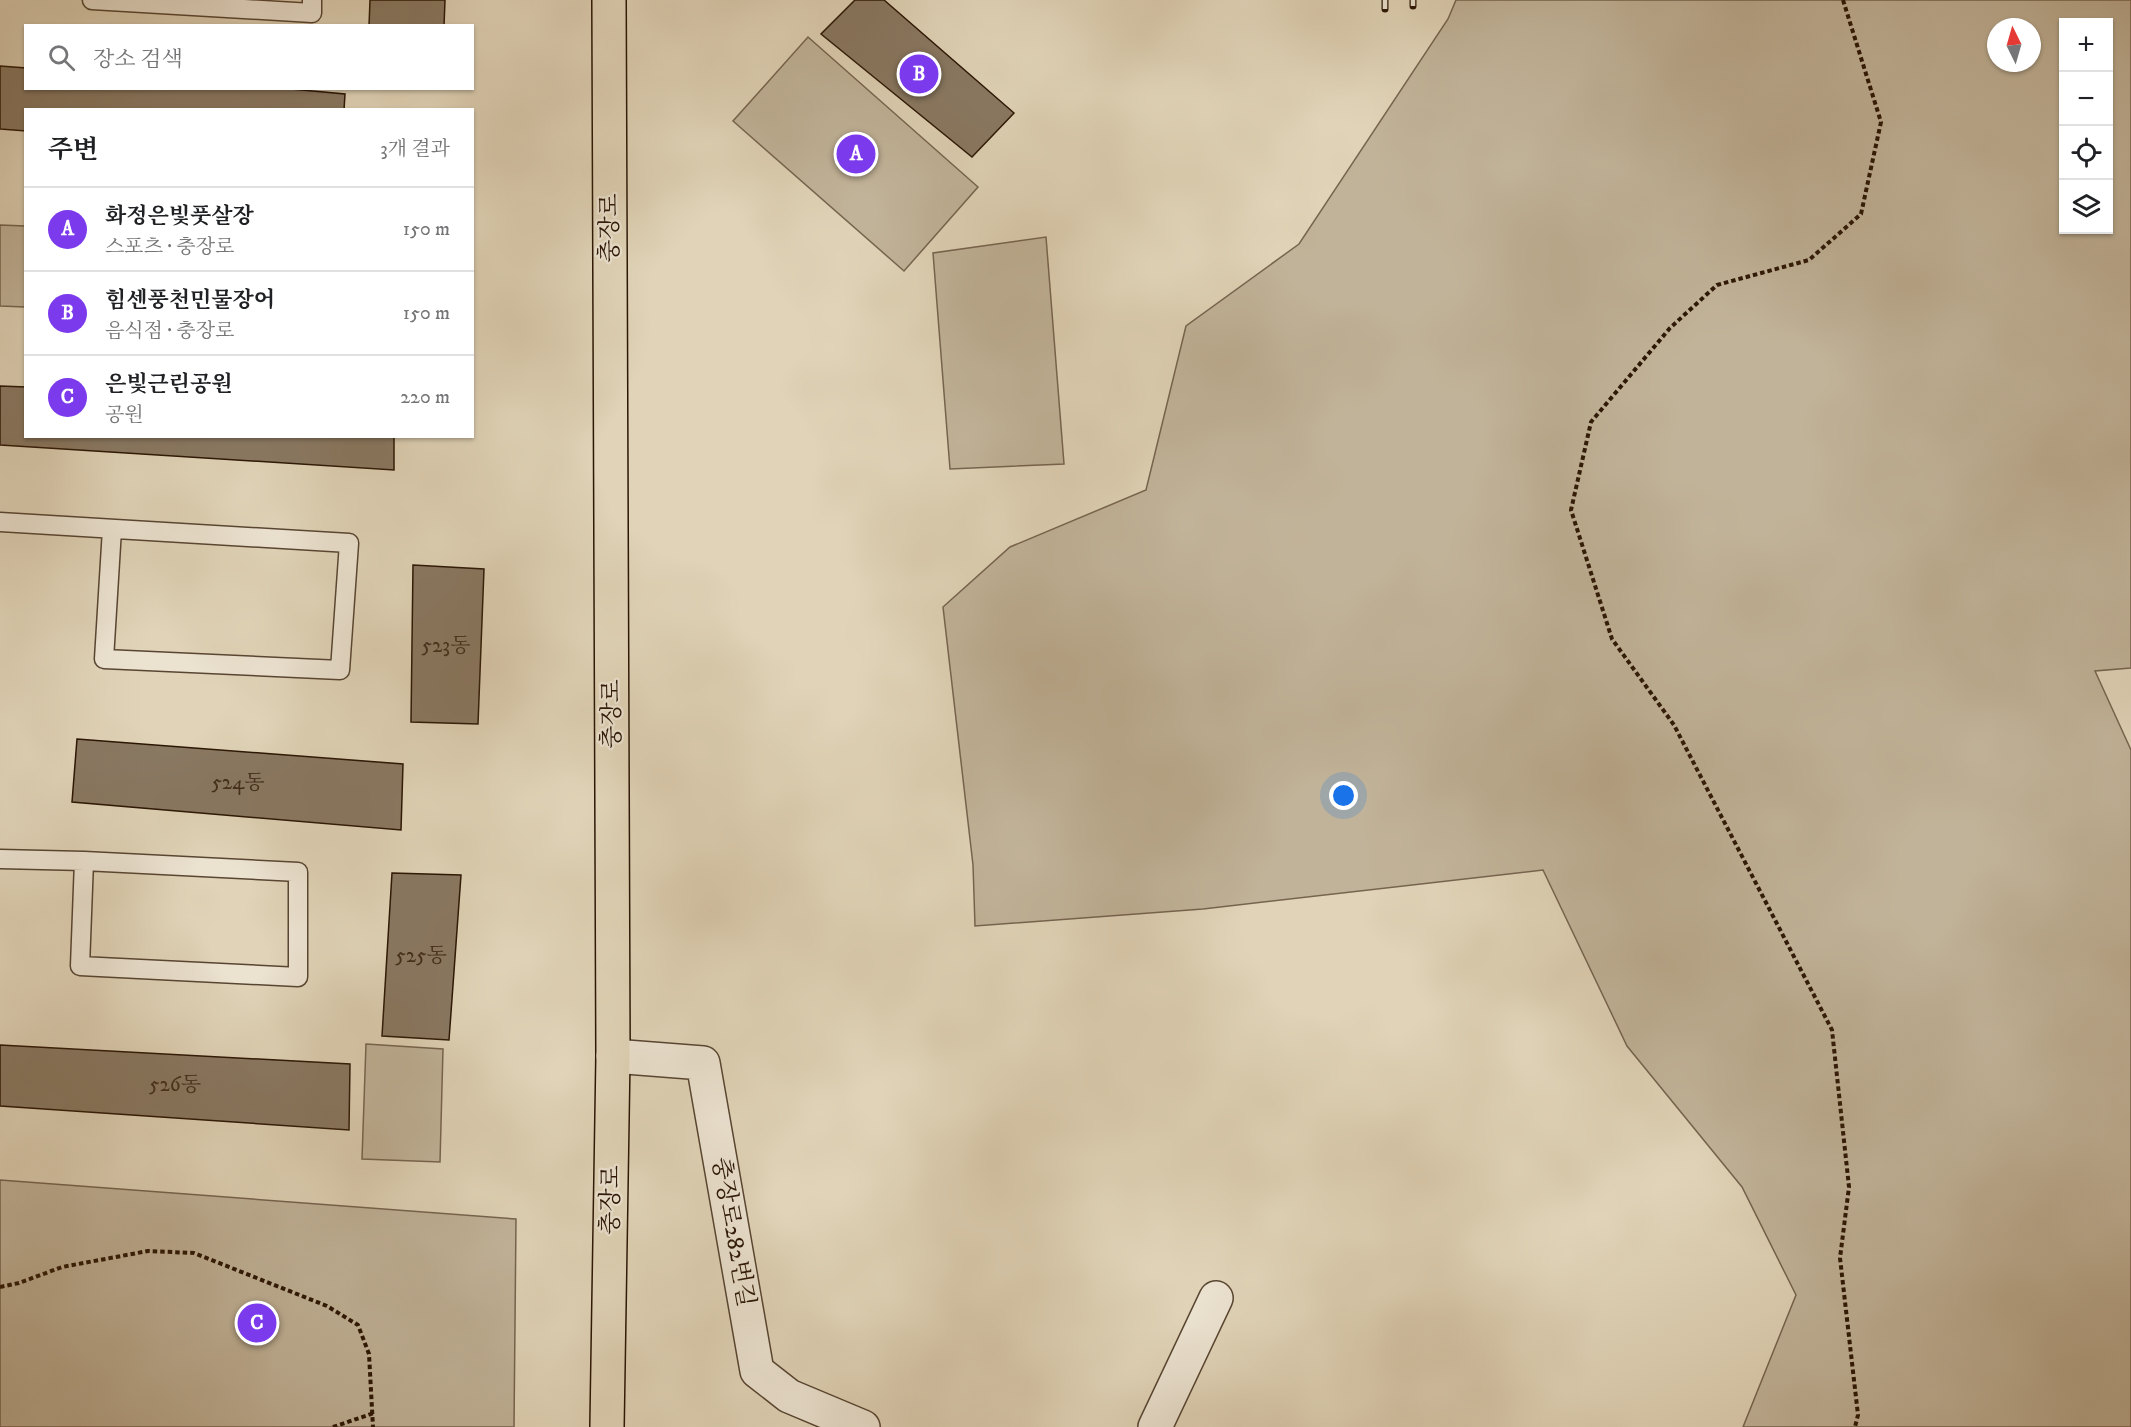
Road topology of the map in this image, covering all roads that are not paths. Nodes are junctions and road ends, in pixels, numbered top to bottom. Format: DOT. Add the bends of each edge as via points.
graph roads {
  1 [pos="92,0"];
  2 [pos="312,0"];
  3 [pos="609,0"];
  4 [pos="0,522"];
  5 [pos="112,529"];
  6 [pos="0,859"];
  7 [pos="84,861"];
  8 [pos="613,1056"];
  9 [pos="1216,1298"];
  10 [pos="607,1427"];
  11 [pos="863,1427"];
  12 [pos="1155,1427"];
  1 -- 2 [label="lane" via="312,13"];
  3 -- 8 [label="main road, 충장로"];
  4 -- 5 [label="lane"];
  5 -- 5 [label="lane" via="104,659 340,670 349,543"];
  6 -- 7 [label="lane"];
  7 -- 7 [label="lane" via="80,966 298,977 298,872"];
  8 -- 10 [label="main road, 충장로"];
  8 -- 11 [label="street, 충장로282번길" via="703,1062 757,1371 789,1396"];
  9 -- 12 [label="street"];
}
